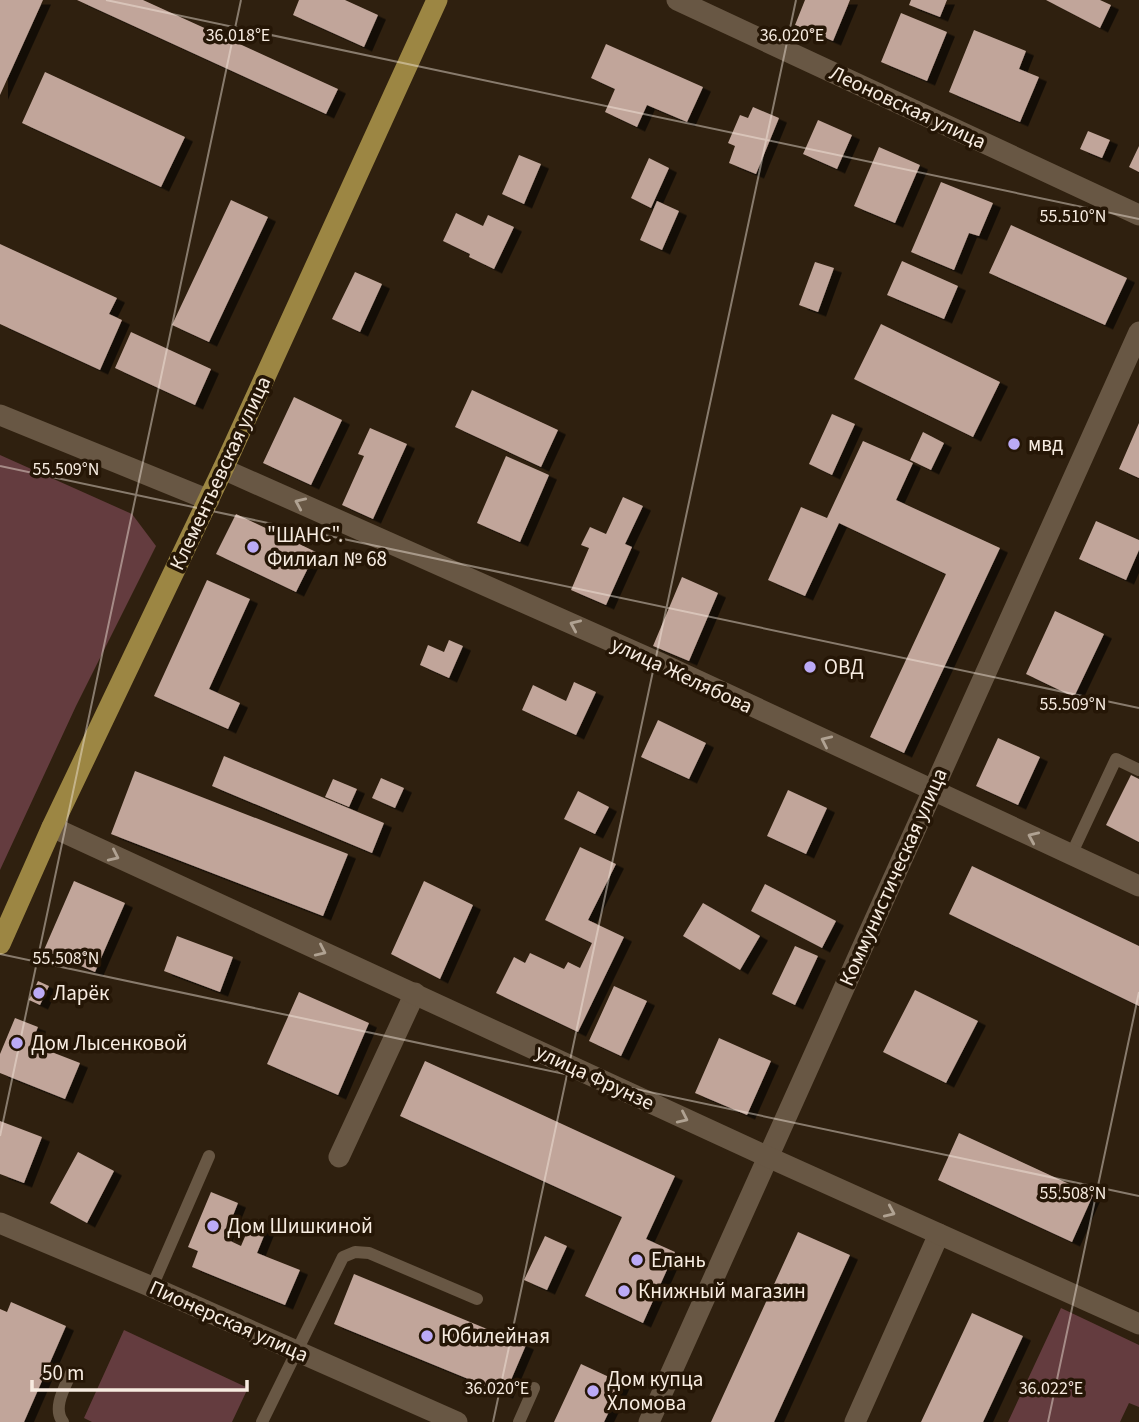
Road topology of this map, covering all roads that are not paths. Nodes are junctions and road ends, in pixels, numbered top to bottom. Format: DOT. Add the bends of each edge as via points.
graph roads {
  1 [pos="437,0"];
  2 [pos="677,0"];
  3 [pos="1139,215"];
  4 [pos="1139,332"];
  5 [pos="0,415"];
  6 [pos="223,469"];
  7 [pos="209,500"];
  8 [pos="1139,770"];
  9 [pos="931,791"];
  10 [pos="52,827"];
  11 [pos="1071,855"];
  12 [pos="1139,886"];
  13 [pos="0,944"];
  14 [pos="415,993"];
  15 [pos="209,1156"];
  16 [pos="339,1157"];
  17 [pos="768,1157"];
  18 [pos="0,1223"];
  19 [pos="939,1234"];
  20 [pos="152,1287"];
  21 [pos="477,1299"];
  22 [pos="1139,1324"];
  23 [pos="298,1351"];
  24 [pos="71,1373"];
  25 [pos="534,1388"];
  26 [pos="62,1422"];
  27 [pos="262,1422"];
  28 [pos="457,1422"];
  29 [pos="519,1422"];
  30 [pos="649,1422"];
  31 [pos="855,1422"];
  1 -- 6 [label="main road, Клементьевская улица"];
  2 -- 3 [label="street, Леоновская улица"];
  4 -- 9 [label="street, Коммунистическая улица"];
  5 -- 7 [label="street"];
  6 -- 7 [label="main road, Клементьевская улица"];
  9 -- 6 [label="street, улица Желябова, one-way" via="660,663"];
  7 -- 10 [label="main road, Клементьевская улица"];
  8 -- 11 [label="lane" via="1116,759"];
  11 -- 9 [label="street, улица Желябова, one-way"];
  9 -- 17 [label="street, Коммунистическая улица"];
  10 -- 13 [label="main road, Клементьевская улица"];
  10 -- 14 [label="street, улица Фрунзе, one-way"];
  11 -- 12 [label="street, улица Желябова"];
  14 -- 16 [label="street"];
  14 -- 17 [label="street, улица Фрунзе, one-way"];
  15 -- 20 [label="lane"];
  17 -- 19 [label="street, улица Фрунзе, one-way"];
  17 -- 30 [label="street, Коммунистическая улица"];
  18 -- 20 [label="street, Пионерская улица"];
  19 -- 22 [label="street, улица Фрунзе"];
  19 -- 31 [label="street"];
  20 -- 23 [label="street, Пионерская улица"];
  21 -- 23 [label="lane" via="369,1253 355,1252 343,1256 337,1265"];
  23 -- 27 [label="lane"];
  23 -- 28 [label="street, Пионерская улица"];
  24 -- 26 [label="lane" via="59,1403"];
  25 -- 29 [label="lane"];
}
